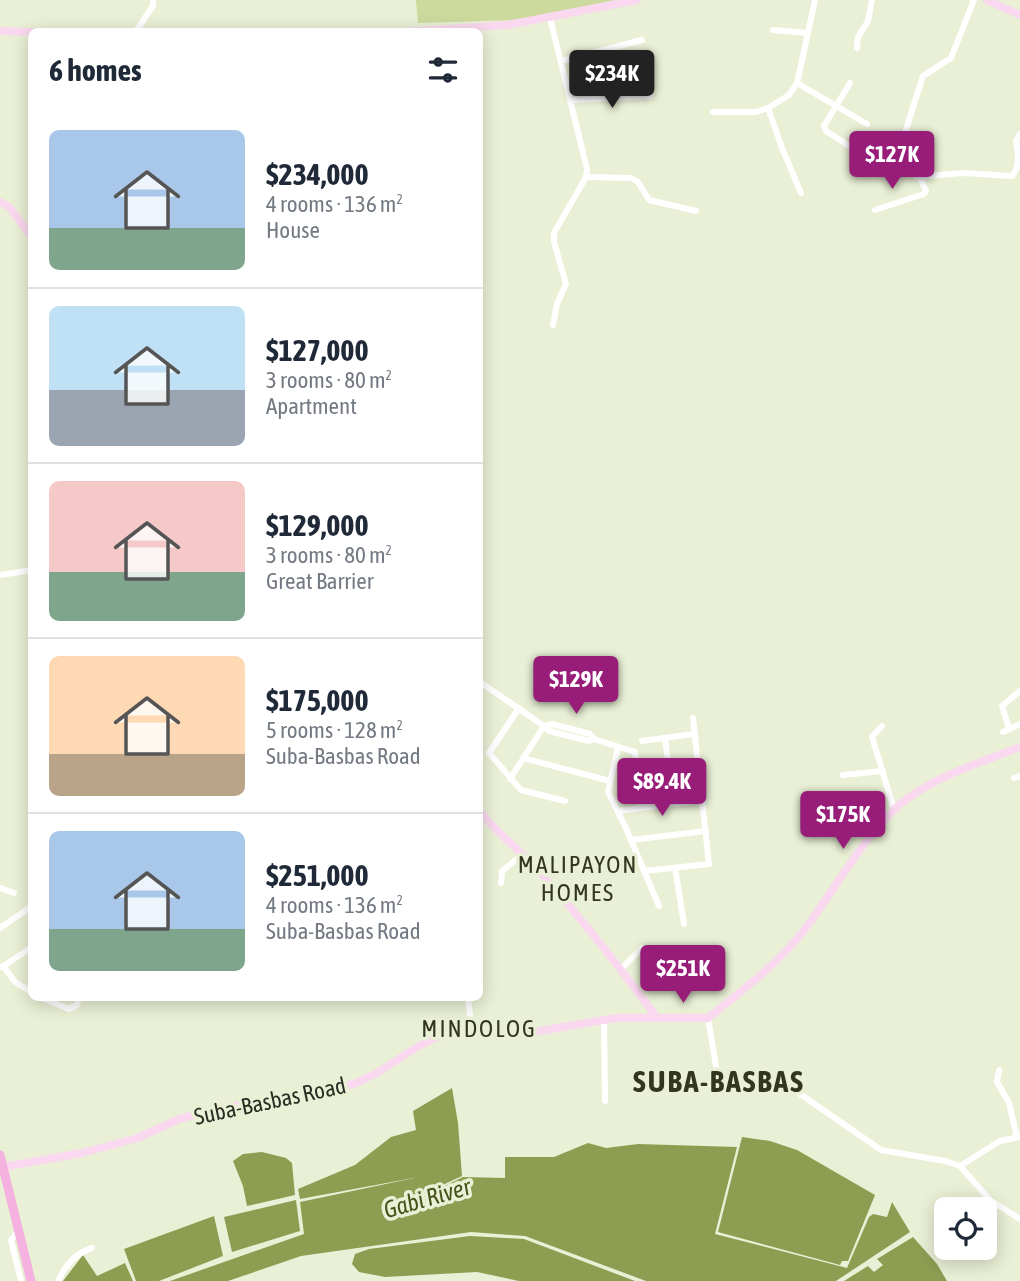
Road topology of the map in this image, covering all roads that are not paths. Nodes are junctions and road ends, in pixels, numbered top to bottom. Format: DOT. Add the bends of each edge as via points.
graph roads {
  1 [pos="153,0"];
  2 [pos="637,0"];
  3 [pos="816,0"];
  4 [pos="872,0"];
  5 [pos="974,0"];
  6 [pos="987,0"];
  7 [pos="1020,15"];
  8 [pos="550,19"];
  9 [pos="138,28"];
  10 [pos="478,28"];
  11 [pos="773,30"];
  12 [pos="0,31"];
  13 [pos="28,32"];
  14 [pos="807,33"];
  15 [pos="642,40"];
  16 [pos="857,48"];
  17 [pos="561,61"];
  18 [pos="797,83"];
  19 [pos="850,83"];
  20 [pos="650,96"];
  21 [pos="571,100"];
  22 [pos="836,104"];
  23 [pos="768,108"];
  24 [pos="713,112"];
  25 [pos="867,124"];
  26 [pos="1020,134"];
  27 [pos="854,149"];
  28 [pos="586,177"];
  29 [pos="920,177"];
  30 [pos="802,193"];
  31 [pos="0,202"];
  32 [pos="875,210"];
  33 [pos="696,211"];
  34 [pos="28,232"];
  35 [pos="553,325"];
  36 [pos="28,571"];
  37 [pos="0,575"];
  38 [pos="483,684"];
  39 [pos="1019,695"];
  40 [pos="519,708"];
  41 [pos="693,718"];
  42 [pos="1020,724"];
  43 [pos="544,726"];
  44 [pos="882,726"];
  45 [pos="694,734"];
  46 [pos="665,738"];
  47 [pos="642,741"];
  48 [pos="618,747"];
  49 [pos="1020,747"];
  50 [pos="523,758"];
  51 [pos="883,771"];
  52 [pos="843,775"];
  53 [pos="510,779"];
  54 [pos="610,781"];
  55 [pos="703,800"];
  56 [pos="565,801"];
  57 [pos="673,803"];
  58 [pos="642,808"];
  59 [pos="894,809"];
  60 [pos="618,811"];
  61 [pos="483,815"];
  62 [pos="706,831"];
  63 [pos="631,840"];
  64 [pos="522,855"];
  65 [pos="675,868"];
  66 [pos="644,871"];
  67 [pos="501,883"];
  68 [pos="0,888"];
  69 [pos="14,894"];
  70 [pos="659,906"];
  71 [pos="28,909"];
  72 [pos="684,924"];
  73 [pos="0,928"];
  74 [pos="642,948"];
  75 [pos="28,950"];
  76 [pos="2,967"];
  77 [pos="621,969"];
  78 [pos="28,986"];
  79 [pos="24,988"];
  80 [pos="28,990"];
  81 [pos="49,1001"];
  82 [pos="78,1001"];
  83 [pos="468,1001"];
  84 [pos="657,1018"];
  85 [pos="709,1018"];
  86 [pos="604,1019"];
  87 [pos="472,1034"];
  88 [pos="999,1070"];
  89 [pos="605,1101"];
  90 [pos="1018,1137"];
  91 [pos="0,1155"];
  92 [pos="960,1166"];
  93 [pos="3,1167"];
  94 [pos="1020,1219"];
  95 [pos="18,1231"];
  96 [pos="92,1248"];
  97 [pos="21,1281"];
  98 [pos="31,1281"];
  99 [pos="58,1281"];
  1 -- 9 [label="street"];
  2 -- 8 [label="street"];
  3 -- 14 [label="street"];
  4 -- 16 [label="street"];
  5 -- 29 [label="street" via="950,58 923,76 912,109 900,150 914,175"];
  6 -- 7 [label="street"];
  8 -- 10 [label="street"];
  8 -- 17 [label="street"];
  11 -- 14 [label="street"];
  12 -- 13 [label="street"];
  14 -- 18 [label="street"];
  15 -- 17 [label="street"];
  17 -- 21 [label="street"];
  18 -- 22 [label="street"];
  18 -- 23 [label="street" via="786,98"];
  19 -- 22 [label="street"];
  20 -- 21 [label="street"];
  21 -- 28 [label="street"];
  22 -- 25 [label="street"];
  22 -- 27 [label="street" via="825,122 826,131"];
  23 -- 24 [label="street"];
  23 -- 30 [label="street"];
  26 -- 29 [label="street" via="1016,141 1019,162 1013,176 963,173"];
  28 -- 33 [label="street" via="631,178 649,200"];
  28 -- 35 [label="street" via="554,233 566,284"];
  29 -- 32 [label="street" via="924,194"];
  31 -- 34 [label="street"];
  36 -- 37 [label="street"];
  38 -- 40 [label="street"];
  39 -- 42 [label="street" via="1002,706 1006,730"];
  40 -- 43 [label="street"];
  40 -- 53 [label="street" via="489,753"];
  41 -- 45 [label="street"];
  43 -- 48 [label="street" via="550,732"];
  43 -- 50 [label="street"];
  44 -- 51 [label="street" via="872,737"];
  45 -- 46 [label="street"];
  45 -- 55 [label="street"];
  46 -- 47 [label="street"];
  46 -- 57 [label="street"];
  48 -- 54 [label="street"];
  48 -- 58 [label="street" via="635,752"];
  49 -- 59 [label="street" via="947,775"];
  50 -- 53 [label="street"];
  50 -- 54 [label="street"];
  51 -- 52 [label="street"];
  51 -- 59 [label="street"];
  53 -- 56 [label="street" via="521,790"];
  54 -- 60 [label="street" via="608,792"];
  55 -- 57 [label="street"];
  55 -- 62 [label="street"];
  57 -- 58 [label="street"];
  58 -- 60 [label="street"];
  59 -- 85 [label="street" via="795,941"];
  60 -- 63 [label="street"];
  61 -- 64 [label="street"];
  62 -- 63 [label="street"];
  62 -- 65 [label="street" via="709,864"];
  63 -- 66 [label="street"];
  64 -- 67 [label="street" via="502,872"];
  64 -- 77 [label="street"];
  65 -- 66 [label="street"];
  65 -- 72 [label="street"];
  66 -- 70 [label="street"];
  68 -- 69 [label="street"];
  71 -- 73 [label="street"];
  74 -- 77 [label="street"];
  75 -- 76 [label="street"];
  76 -- 79 [label="street"];
  77 -- 84 [label="street"];
  78 -- 79 [label="street"];
  79 -- 80 [label="street"];
  81 -- 82 [label="street" via="69,1009"];
  83 -- 87 [label="street"];
  84 -- 85 [label="street, Suba-Basbas Road"];
  84 -- 86 [label="street, Suba-Basbas Road"];
  85 -- 92 [label="street" via="717,1072 726,1083 790,1087 881,1150"];
  86 -- 87 [label="street, Suba-Basbas Road" via="523,1034"];
  86 -- 89 [label="street"];
  87 -- 93 [label="street, Suba-Basbas Road" via="437,1037 354,1084 226,1107 179,1119 138,1138"];
  88 -- 90 [label="street" via="997,1082 1009,1103"];
  90 -- 92 [label="street" via="1000,1141"];
  91 -- 93 [label="main road"];
  92 -- 94 [label="street" via="989,1200"];
  93 -- 95 [label="main road"];
  95 -- 97 [label="street" via="11,1240"];
  95 -- 98 [label="main road"];
  96 -- 99 [label="street" via="77,1254"];
}
